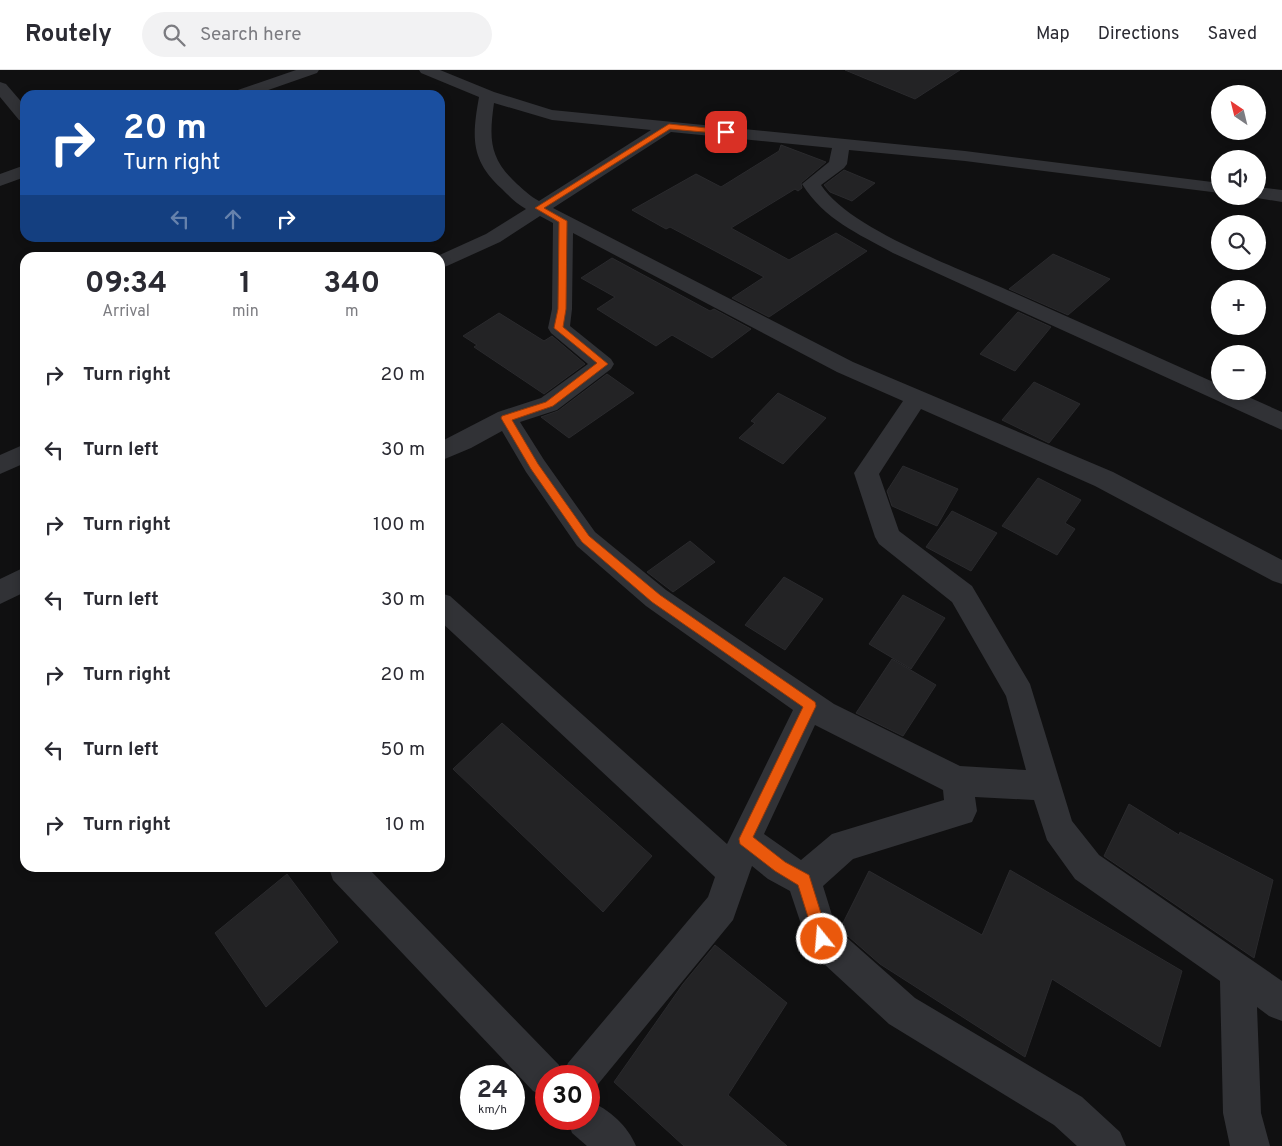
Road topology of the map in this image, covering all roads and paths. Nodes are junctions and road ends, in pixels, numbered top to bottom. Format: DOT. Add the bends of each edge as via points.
graph roads {
  1 [pos="311,70"];
  2 [pos="427,70"];
  3 [pos="0,87"];
  4 [pos="253,90"];
  5 [pos="487,96"];
  6 [pos="20,110"];
  7 [pos="669,126"];
  8 [pos="841,144"];
  9 [pos="20,172"];
  10 [pos="0,181"];
  11 [pos="1211,187"];
  12 [pos="1266,194"];
  13 [pos="1282,196"];
  14 [pos="539,208"];
  15 [pos="563,221"];
  16 [pos="445,260"];
  17 [pos="916,398"];
  18 [pos="506,418"];
  19 [pos="1282,422"];
  20 [pos="445,450"];
  21 [pos="20,455"];
  22 [pos="0,465"];
  23 [pos="1282,573"];
  24 [pos="445,609"];
  25 [pos="810,706"];
  26 [pos="958,781"];
  27 [pos="1046,786"];
  28 [pos="745,839"];
  29 [pos="349,872"];
  30 [pos="734,872"];
  31 [pos="804,880"];
  32 [pos="1238,973"];
  33 [pos="1282,1003"];
  34 [pos="590,1065"];
  35 [pos="535,1067"];
  36 [pos="598,1130"];
  37 [pos="616,1146"];
  38 [pos="1106,1146"];
  39 [pos="1250,1146"];
  1 -- 4 [label="street"];
  2 -- 5 [label="street"];
  3 -- 6 [label="street"];
  5 -- 7 [label="street" via="552,115"];
  5 -- 14 [label="street" via="481,127 484,157 502,181"];
  7 -- 8 [label="street"];
  7 -- 14 [label="street"];
  8 -- 11 [label="street"];
  8 -- 19 [label="street" via="838,164 811,184 815,193 838,215 900,249"];
  9 -- 10 [label="street"];
  12 -- 13 [label="street"];
  14 -- 15 [label="street"];
  14 -- 16 [label="street" via="493,238"];
  15 -- 17 [label="street" via="845,367"];
  15 -- 18 [label="street" via="559,328 603,364 549,404"];
  17 -- 23 [label="street" via="1104,478"];
  17 -- 27 [label="street" via="866,474 888,537 962,594 1020,693"];
  18 -- 20 [label="street"];
  18 -- 25 [label="street" via="586,539 656,598"];
  21 -- 22 [label="street"];
  24 -- 30 [label="street"];
  25 -- 26 [label="street"];
  25 -- 28 [label="street"];
  26 -- 27 [label="street"];
  26 -- 31 [label="street" via="961,811 844,846"];
  27 -- 32 [label="street" via="1058,829 1088,867"];
  28 -- 30 [label="street"];
  28 -- 31 [label="street" via="780,867"];
  29 -- 35 [label="street"];
  30 -- 34 [label="street" via="721,908"];
  31 -- 38 [label="street" via="822,939 902,1012 1068,1111"];
  32 -- 33 [label="street"];
  32 -- 39 [label="street" via="1242,1113"];
  36 -- 37 [label="street"];
}
